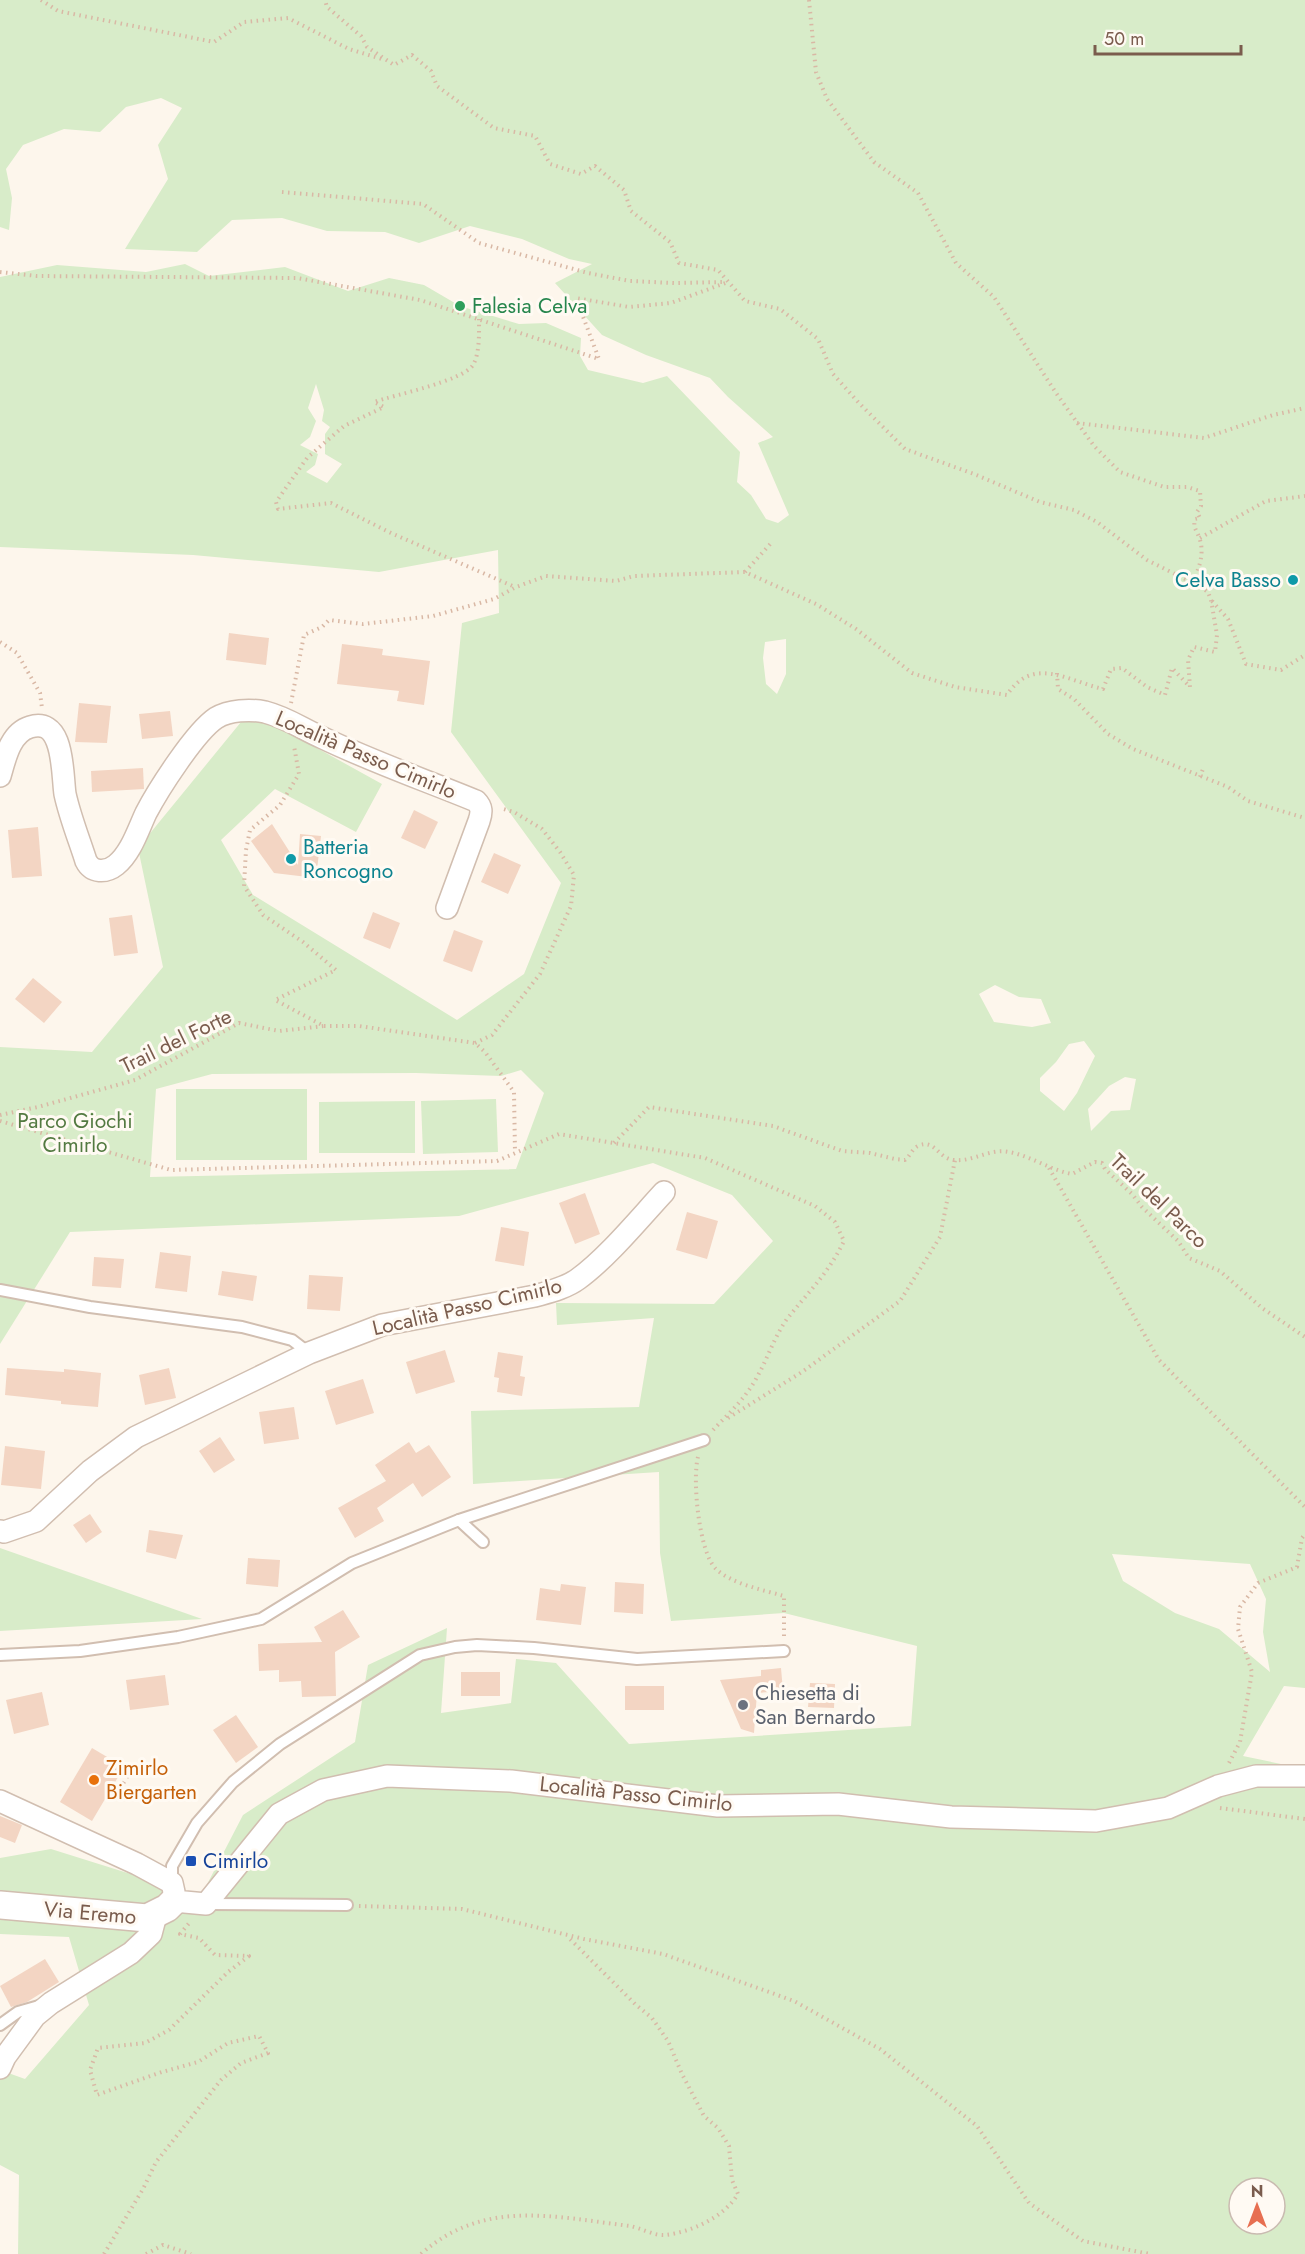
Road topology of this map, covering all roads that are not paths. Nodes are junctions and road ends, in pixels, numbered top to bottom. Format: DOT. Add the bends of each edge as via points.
graph roads {
  1 [pos="0,776"];
  2 [pos="447,908"];
  3 [pos="664,1192"];
  4 [pos="0,1290"];
  5 [pos="309,1353"];
  6 [pos="704,1440"];
  7 [pos="459,1520"];
  8 [pos="0,1532"];
  9 [pos="483,1542"];
  10 [pos="784,1651"];
  11 [pos="0,1655"];
  12 [pos="1305,1776"];
  13 [pos="0,1801"];
  14 [pos="167,1900"];
  15 [pos="0,1905"];
  16 [pos="206,1905"];
  17 [pos="346,1905"];
  18 [pos="51,2003"];
  19 [pos="0,2025"];
  20 [pos="0,2068"];
  1 -- 2 [label="street, Località Passo Cimirlo" via="16,736 26,728 46,727 53,734 62,758 65,794 86,861 97,871 116,866 125,855 152,800 203,728 237,711 289,719 323,738 476,801 482,813"];
  3 -- 5 [label="street, Località Passo Cimirlo" via="577,1280 535,1296 382,1325"];
  4 -- 5 [label="lane" via="90,1307 242,1327 292,1340"];
  5 -- 8 [label="street, Località Passo Cimirlo" via="136,1437 36,1521"];
  6 -- 7 [label="lane"];
  7 -- 9 [label="lane"];
  7 -- 11 [label="lane" via="352,1563 261,1619 178,1638 80,1651"];
  10 -- 14 [label="lane" via="637,1659 477,1645 420,1655 280,1744 232,1782 197,1823 172,1866"];
  12 -- 16 [label="street, Località Passo Cimirlo" via="1256,1776 1218,1786 1168,1808 1096,1821 951,1817 838,1804 718,1806 511,1781 387,1776 323,1790 279,1814"];
  13 -- 14 [label="street" via="137,1864"];
  14 -- 15 [label="street, Via Eremo" via="147,1918"];
  14 -- 16 [label="street"];
  14 -- 18 [label="street" via="151,1935 131,1953"];
  16 -- 17 [label="lane"];
  18 -- 19 [label="lane" via="18,2012"];
  18 -- 20 [label="street" via="35,2016"];
}
